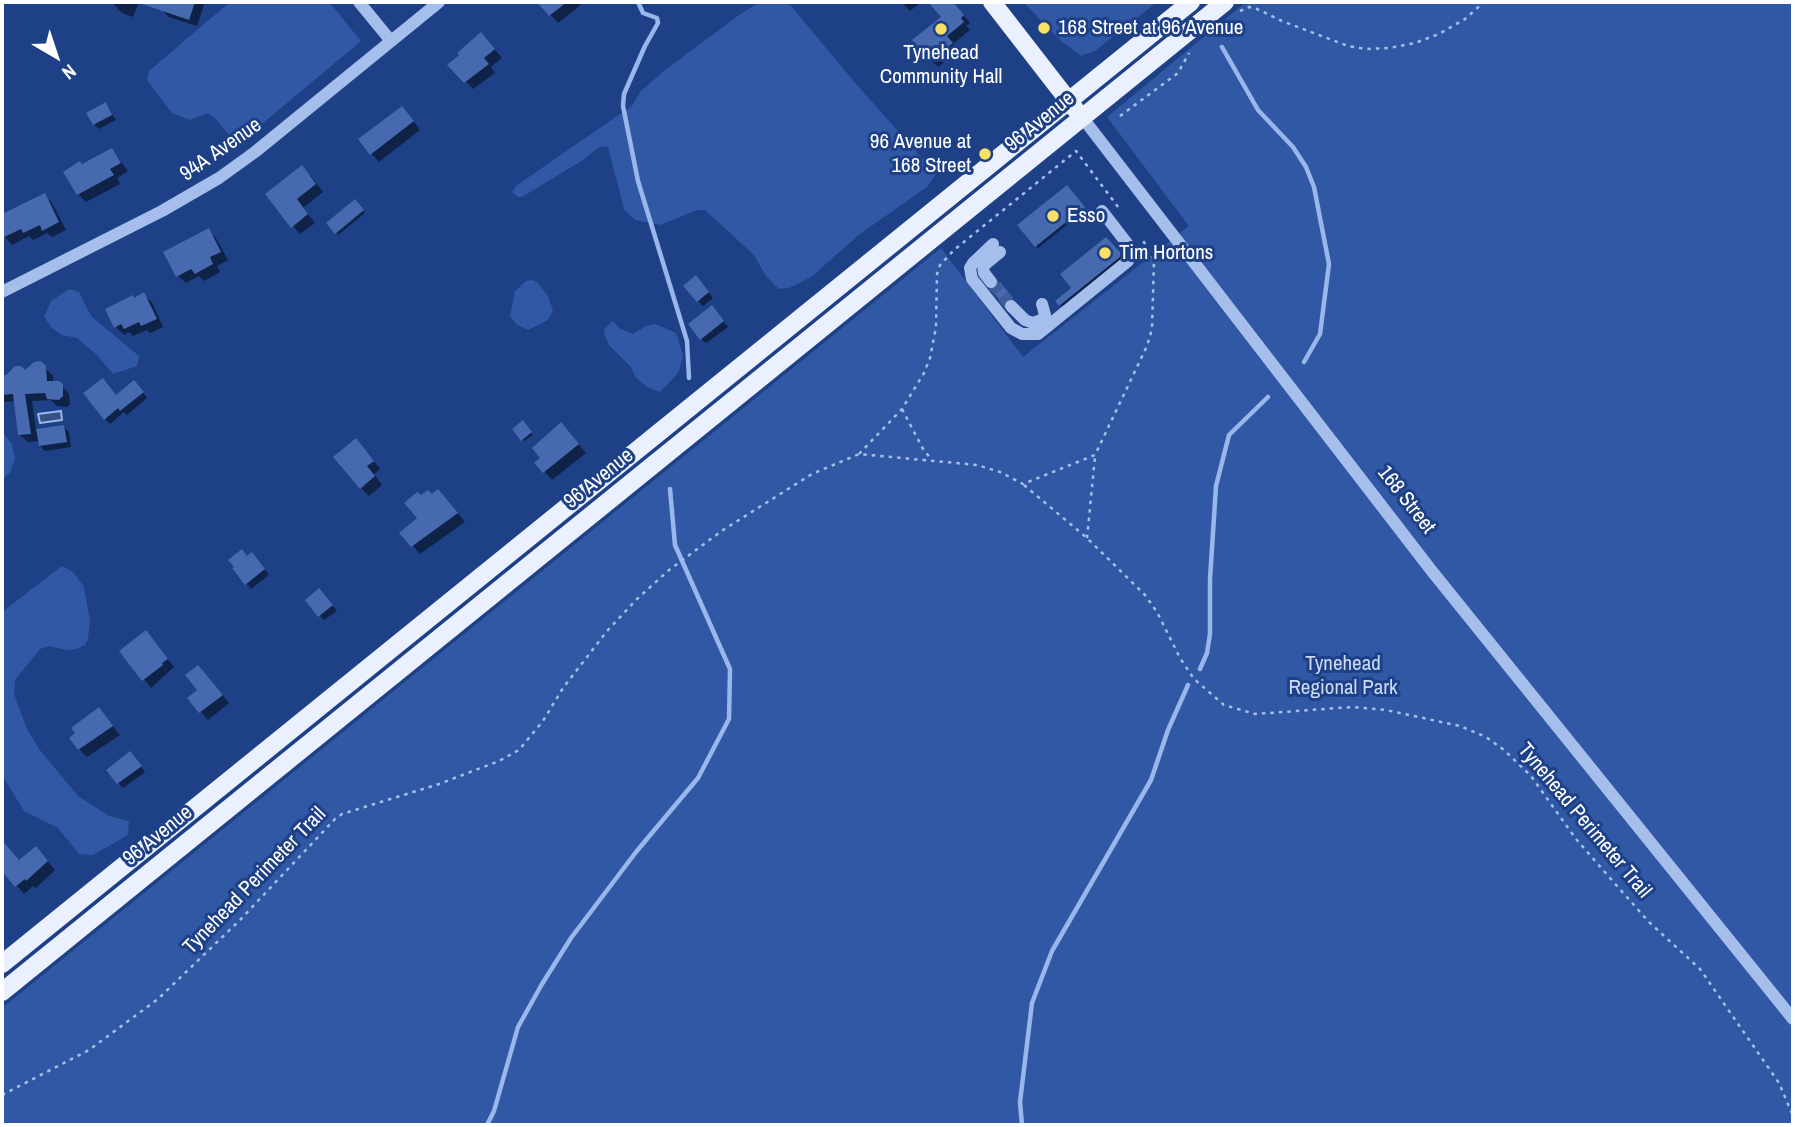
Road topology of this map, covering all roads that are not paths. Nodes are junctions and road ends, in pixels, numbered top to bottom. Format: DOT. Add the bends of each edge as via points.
graph roads {
  1 [pos="359,2"];
  2 [pos="439,2"];
  3 [pos="992,2"];
  4 [pos="1191,2"];
  5 [pos="1229,9"];
  6 [pos="391,41"];
  7 [pos="1068,100"];
  8 [pos="1082,117"];
  9 [pos="1102,211"];
  10 [pos="991,282"];
  11 [pos="2,292"];
  12 [pos="1042,304"];
  13 [pos="1011,306"];
  14 [pos="2,964"];
  15 [pos="2,992"];
  16 [pos="1793,1019"];
  1 -- 6 [label="street"];
  2 -- 6 [label="street, 94A Avenue"];
  3 -- 7 [label="main road, 168 Street"];
  4 -- 7 [label="main road, 96 Avenue"];
  5 -- 8 [label="main road, 96 Avenue"];
  6 -- 11 [label="street, 94A Avenue" via="219,178"];
  7 -- 8 [label="main road, 168 Street"];
  7 -- 14 [label="main road, 96 Avenue"];
  8 -- 15 [label="main road, 96 Avenue"];
  8 -- 16 [label="street, 168 Street" via="1431,570"];
  9 -- 10 [label="street" via="1129,246 1128,261 1038,334 1011,328 972,279 972,263 997,248 983,267"];
  12 -- 13 [label="street" via="1045,315 1033,323"];
}
